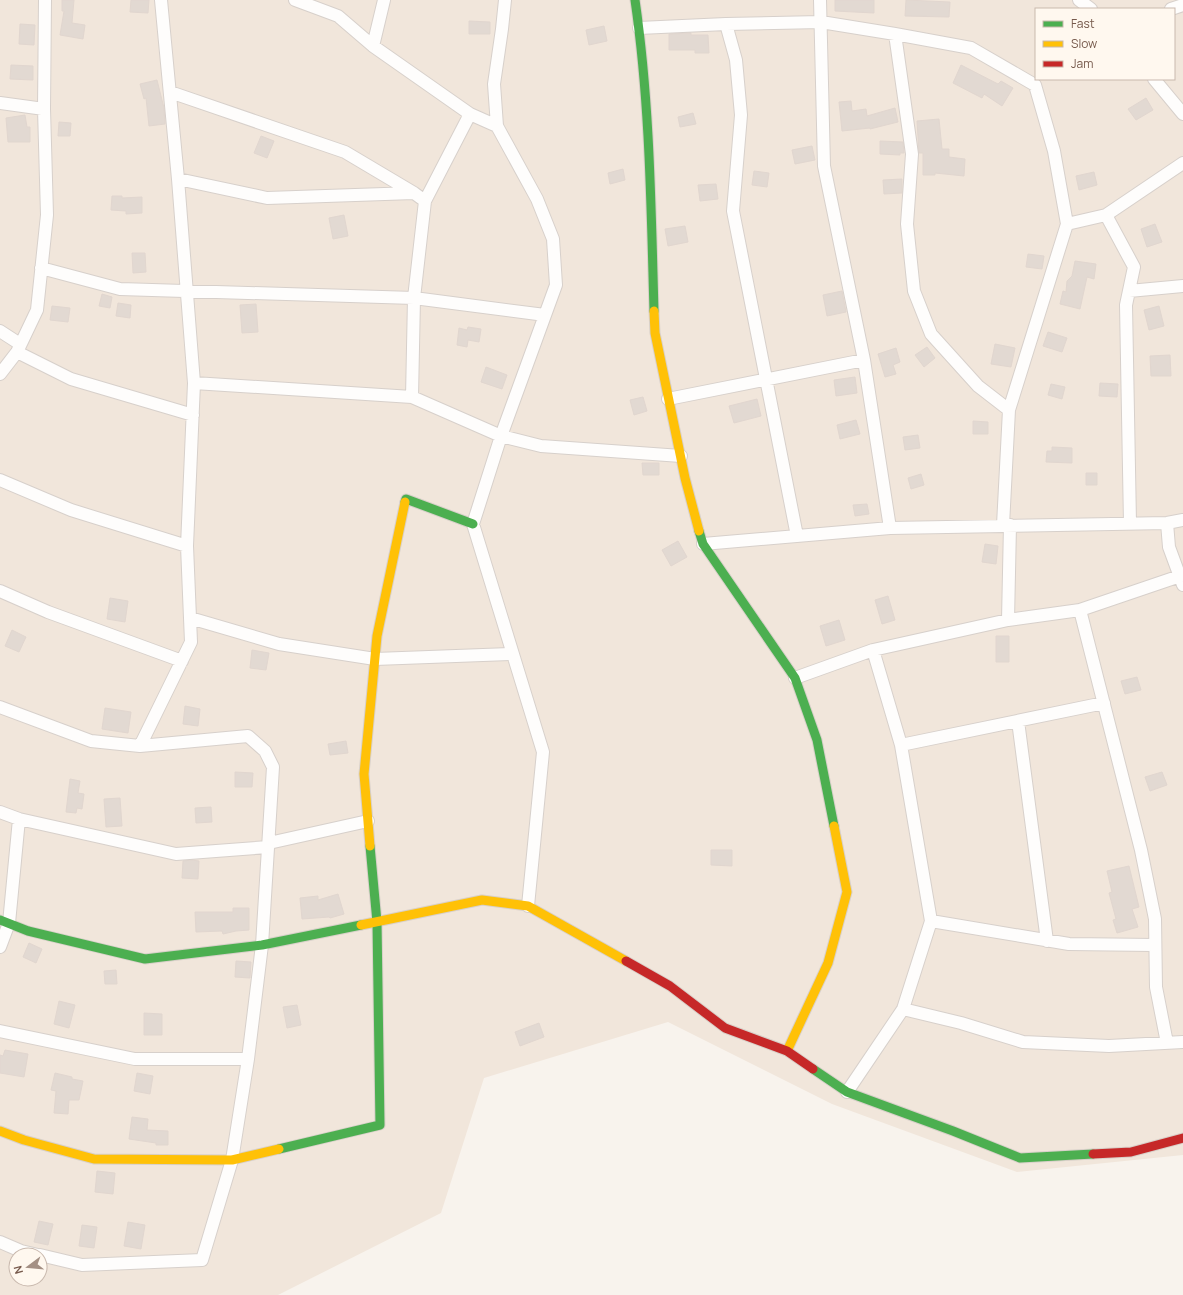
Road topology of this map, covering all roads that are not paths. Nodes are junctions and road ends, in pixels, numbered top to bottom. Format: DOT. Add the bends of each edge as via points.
graph roads {
  1 [pos="45,0"];
  2 [pos="161,0"];
  3 [pos="295,0"];
  4 [pos="384,0"];
  5 [pos="505,0"];
  6 [pos="635,0"];
  7 [pos="820,0"];
  8 [pos="1079,0"];
  9 [pos="1090,8"];
  10 [pos="821,22"];
  11 [pos="726,24"];
  12 [pos="639,28"];
  13 [pos="895,34"];
  14 [pos="373,46"];
  15 [pos="1155,80"];
  16 [pos="1039,82"];
  17 [pos="170,92"];
  18 [pos="0,103"];
  19 [pos="44,109"];
  20 [pos="470,114"];
  21 [pos="1183,114"];
  22 [pos="497,126"];
  23 [pos="1183,163"];
  24 [pos="178,179"];
  25 [pos="414,193"];
  26 [pos="425,201"];
  27 [pos="1106,215"];
  28 [pos="1068,224"];
  29 [pos="41,268"];
  30 [pos="1183,286"];
  31 [pos="187,291"];
  32 [pos="1129,291"];
  33 [pos="414,298"];
  34 [pos="545,315"];
  35 [pos="0,331"];
  36 [pos="19,348"];
  37 [pos="864,360"];
  38 [pos="0,374"];
  39 [pos="767,380"];
  40 [pos="194,383"];
  41 [pos="412,397"];
  42 [pos="668,399"];
  43 [pos="1009,410"];
  44 [pos="193,415"];
  45 [pos="501,436"];
  46 [pos="681,456"];
  47 [pos="0,480"];
  48 [pos="1183,520"];
  49 [pos="1130,523"];
  50 [pos="1167,523"];
  51 [pos="473,524"];
  52 [pos="1006,525"];
  53 [pos="890,528"];
  54 [pos="797,536"];
  55 [pos="703,544"];
  56 [pos="187,546"];
  57 [pos="1181,580"];
  58 [pos="0,591"];
  59 [pos="1080,610"];
  60 [pos="190,618"];
  61 [pos="1008,620"];
  62 [pos="873,650"];
  63 [pos="512,654"];
  64 [pos="375,659"];
  65 [pos="182,661"];
  66 [pos="795,678"];
  67 [pos="1104,703"];
  68 [pos="0,707"];
  69 [pos="1018,721"];
  70 [pos="901,745"];
  71 [pos="140,746"];
  72 [pos="0,812"];
  73 [pos="19,819"];
  74 [pos="368,821"];
  75 [pos="268,845"];
  76 [pos="528,906"];
  77 [pos="930,921"];
  78 [pos="4,922"];
  79 [pos="377,922"];
  80 [pos="1047,940"];
  81 [pos="262,945"];
  82 [pos="1154,945"];
  83 [pos="0,947"];
  84 [pos="903,1010"];
  85 [pos="0,1031"];
  86 [pos="1183,1042"];
  87 [pos="1167,1043"];
  88 [pos="786,1051"];
  89 [pos="248,1058"];
  90 [pos="848,1092"];
  91 [pos="0,1131"];
  92 [pos="1183,1138"];
  93 [pos="232,1160"];
  94 [pos="0,1242"];
  95 [pos="12,1247"];
  96 [pos="48,1257"];
  1 -- 19 [label="street"];
  2 -- 17 [label="street"];
  3 -- 14 [label="street" via="338,16"];
  4 -- 14 [label="street"];
  5 -- 22 [label="street" via="494,84"];
  6 -- 12 [label="street"];
  7 -- 10 [label="street"];
  8 -- 9 [label="street"];
  10 -- 11 [label="street"];
  10 -- 13 [label="street"];
  10 -- 37 [label="street" via="824,166"];
  11 -- 12 [label="street"];
  11 -- 39 [label="street" via="736,60 741,115 733,211"];
  12 -- 42 [label="street" via="650,169 654,333"];
  13 -- 16 [label="street" via="971,48"];
  13 -- 43 [label="street" via="912,154 907,224 914,291 931,334 978,386"];
  14 -- 20 [label="street"];
  15 -- 21 [label="street"];
  16 -- 28 [label="street"];
  17 -- 24 [label="street"];
  17 -- 25 [label="street" via="344,152"];
  18 -- 19 [label="street"];
  19 -- 29 [label="street" via="47,215"];
  20 -- 22 [label="street"];
  20 -- 26 [label="street"];
  22 -- 34 [label="street" via="538,199 553,239 556,285"];
  23 -- 27 [label="street"];
  24 -- 25 [label="street" via="267,198"];
  24 -- 31 [label="street"];
  25 -- 26 [label="street"];
  26 -- 33 [label="street"];
  27 -- 28 [label="street"];
  27 -- 32 [label="street" via="1134,267"];
  28 -- 43 [label="street"];
  29 -- 31 [label="street" via="120,289"];
  29 -- 36 [label="street" via="37,310"];
  30 -- 32 [label="street"];
  31 -- 33 [label="street"];
  31 -- 40 [label="street"];
  32 -- 49 [label="street" via="1126,305"];
  33 -- 34 [label="street"];
  33 -- 41 [label="street"];
  34 -- 45 [label="street"];
  35 -- 36 [label="street"];
  36 -- 38 [label="street"];
  36 -- 44 [label="street" via="71,379"];
  37 -- 39 [label="street"];
  37 -- 53 [label="street"];
  39 -- 42 [label="street"];
  39 -- 54 [label="street"];
  40 -- 41 [label="street"];
  40 -- 44 [label="street"];
  41 -- 45 [label="street"];
  42 -- 46 [label="street"];
  43 -- 52 [label="street"];
  44 -- 56 [label="street"];
  45 -- 46 [label="street" via="541,446"];
  45 -- 51 [label="street"];
  46 -- 55 [label="street"];
  47 -- 56 [label="street" via="72,510"];
  48 -- 50 [label="street"];
  49 -- 50 [label="street"];
  49 -- 52 [label="street"];
  50 -- 57 [label="street" via="1169,547"];
  51 -- 63 [label="street"];
  51 -- 64 [label="street" via="406,499 377,636"];
  52 -- 53 [label="street"];
  52 -- 61 [label="street"];
  53 -- 54 [label="street"];
  54 -- 55 [label="street"];
  55 -- 66 [label="street"];
  56 -- 60 [label="street"];
  57 -- 59 [label="street"];
  58 -- 65 [label="street" via="48,612"];
  59 -- 61 [label="street"];
  59 -- 67 [label="street"];
  60 -- 64 [label="street" via="279,644"];
  60 -- 65 [label="street" via="191,642"];
  61 -- 62 [label="street"];
  62 -- 66 [label="street"];
  62 -- 70 [label="street"];
  63 -- 64 [label="street"];
  63 -- 76 [label="street" via="543,752"];
  64 -- 74 [label="street" via="364,774"];
  65 -- 71 [label="street"];
  66 -- 88 [label="street" via="817,740 847,892 828,963"];
  67 -- 69 [label="street"];
  67 -- 82 [label="street" via="1155,919"];
  68 -- 71 [label="street" via="91,741"];
  69 -- 70 [label="street"];
  69 -- 80 [label="street"];
  70 -- 77 [label="street"];
  71 -- 75 [label="street" via="248,736 265,751 273,767"];
  72 -- 73 [label="street"];
  73 -- 75 [label="street" via="176,854"];
  73 -- 78 [label="street"];
  74 -- 75 [label="street"];
  74 -- 79 [label="street"];
  75 -- 81 [label="street"];
  76 -- 79 [label="street" via="482,900"];
  76 -- 88 [label="street" via="670,986 725,1028"];
  77 -- 80 [label="street"];
  77 -- 84 [label="street"];
  78 -- 81 [label="street" via="28,931 145,959"];
  78 -- 83 [label="street"];
  79 -- 81 [label="street"];
  79 -- 93 [label="street" via="380,1125"];
  80 -- 82 [label="street" via="1068,944"];
  81 -- 89 [label="street"];
  82 -- 87 [label="street" via="1156,987"];
  84 -- 87 [label="street" via="961,1023 1023,1042 1109,1046"];
  84 -- 90 [label="street"];
  85 -- 89 [label="street" via="135,1059"];
  86 -- 87 [label="street"];
  88 -- 90 [label="street"];
  89 -- 93 [label="street"];
  90 -- 92 [label="street" via="1020,1158 1131,1152"];
  91 -- 93 [label="street" via="94,1159"];
  93 -- 96 [label="street" via="202,1260 82,1265"];
  94 -- 95 [label="street"];
}
